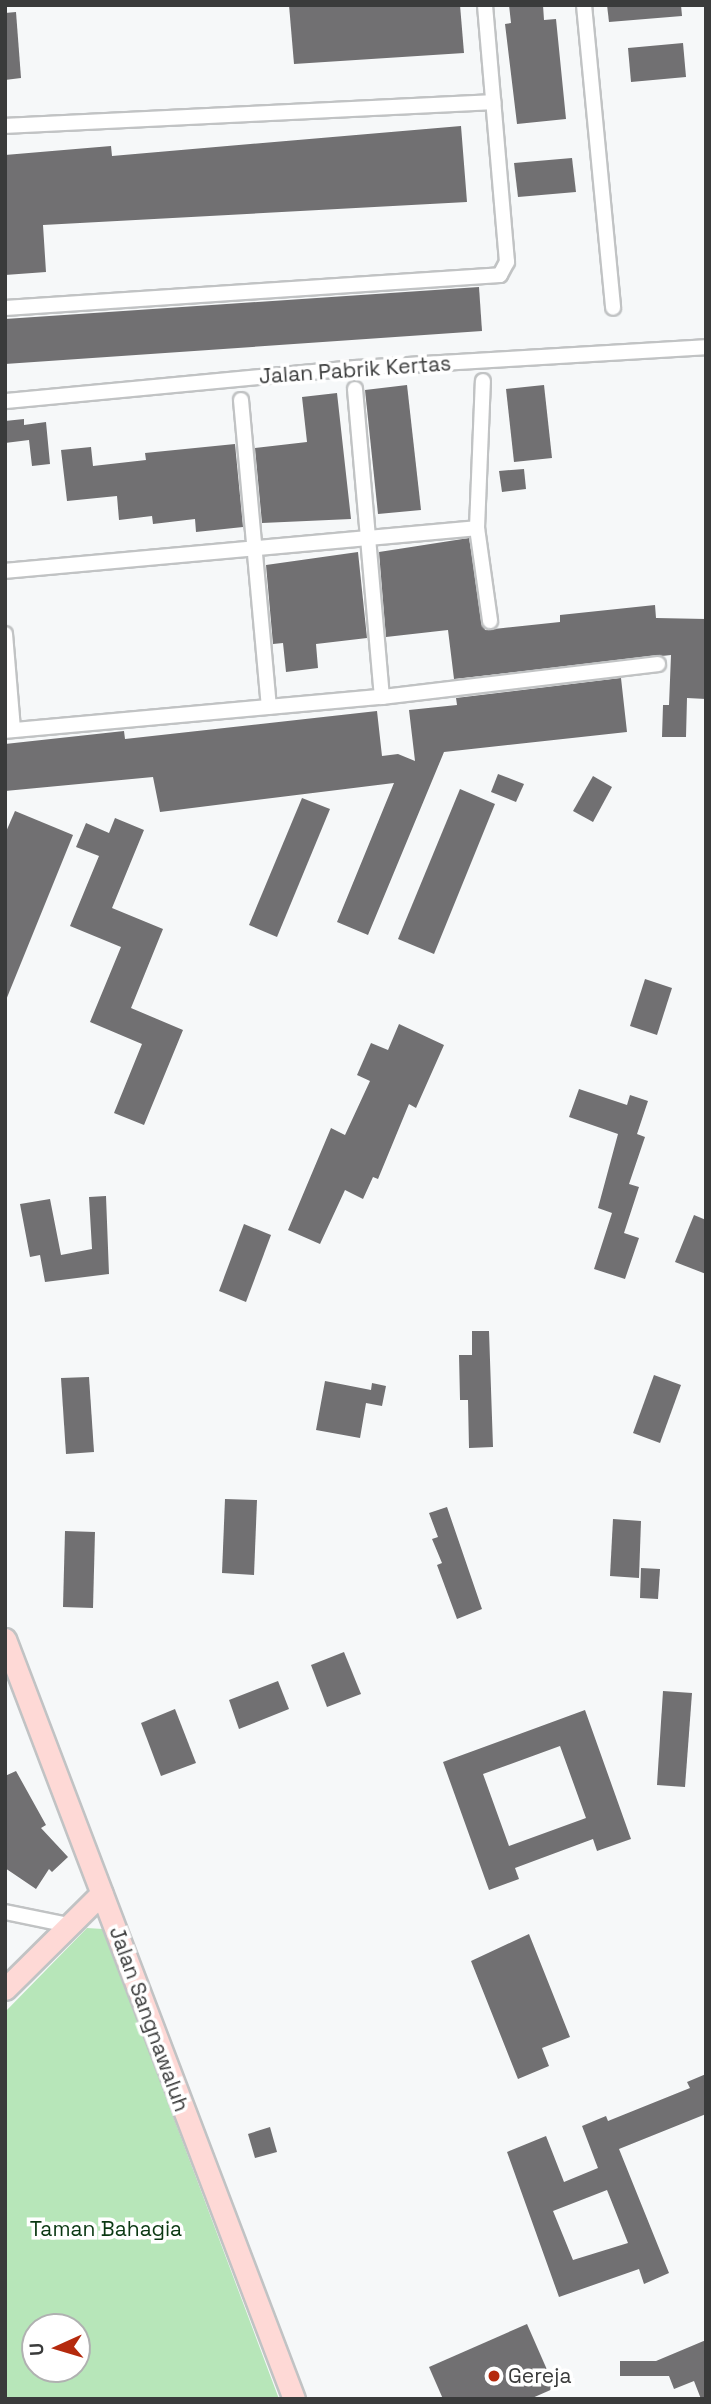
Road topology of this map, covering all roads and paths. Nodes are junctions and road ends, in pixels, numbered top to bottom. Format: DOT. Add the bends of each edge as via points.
graph roads {
  1 [pos="485,5"];
  2 [pos="584,5"];
  3 [pos="493,102"];
  4 [pos="5,126"];
  5 [pos="5,308"];
  6 [pos="613,308"];
  7 [pos="706,347"];
  8 [pos="483,381"];
  9 [pos="355,390"];
  10 [pos="241,400"];
  11 [pos="5,401"];
  12 [pos="477,528"];
  13 [pos="369,539"];
  14 [pos="256,549"];
  15 [pos="5,571"];
  16 [pos="489,621"];
  17 [pos="5,634"];
  18 [pos="658,664"];
  19 [pos="382,697"];
  20 [pos="270,707"];
  21 [pos="9,730"];
  22 [pos="5,1639"];
  23 [pos="13,1677"];
  24 [pos="102,1893"];
  25 [pos="5,1912"];
  26 [pos="68,1925"];
  27 [pos="5,1989"];
  28 [pos="293,2399"];
  1 -- 3 [label="street"];
  2 -- 6 [label="street"];
  3 -- 4 [label="street"];
  3 -- 5 [label="street" via="507,262 500,275"];
  7 -- 11 [label="street, Jalan Pabrik Kertas" via="356,368"];
  8 -- 12 [label="street"];
  9 -- 13 [label="street"];
  10 -- 14 [label="street"];
  12 -- 13 [label="street"];
  12 -- 16 [label="street"];
  13 -- 14 [label="street"];
  13 -- 19 [label="street"];
  14 -- 15 [label="street"];
  14 -- 20 [label="street"];
  17 -- 21 [label="street"];
  18 -- 19 [label="street"];
  19 -- 20 [label="street"];
  20 -- 21 [label="street"];
  22 -- 23 [label="main road, Jalan Sangnawaluh"];
  23 -- 24 [label="main road, Jalan Sangnawaluh"];
  24 -- 26 [label="main road"];
  24 -- 28 [label="main road, Jalan Sangnawaluh"];
  25 -- 26 [label="street"];
  26 -- 27 [label="main road"];
}
